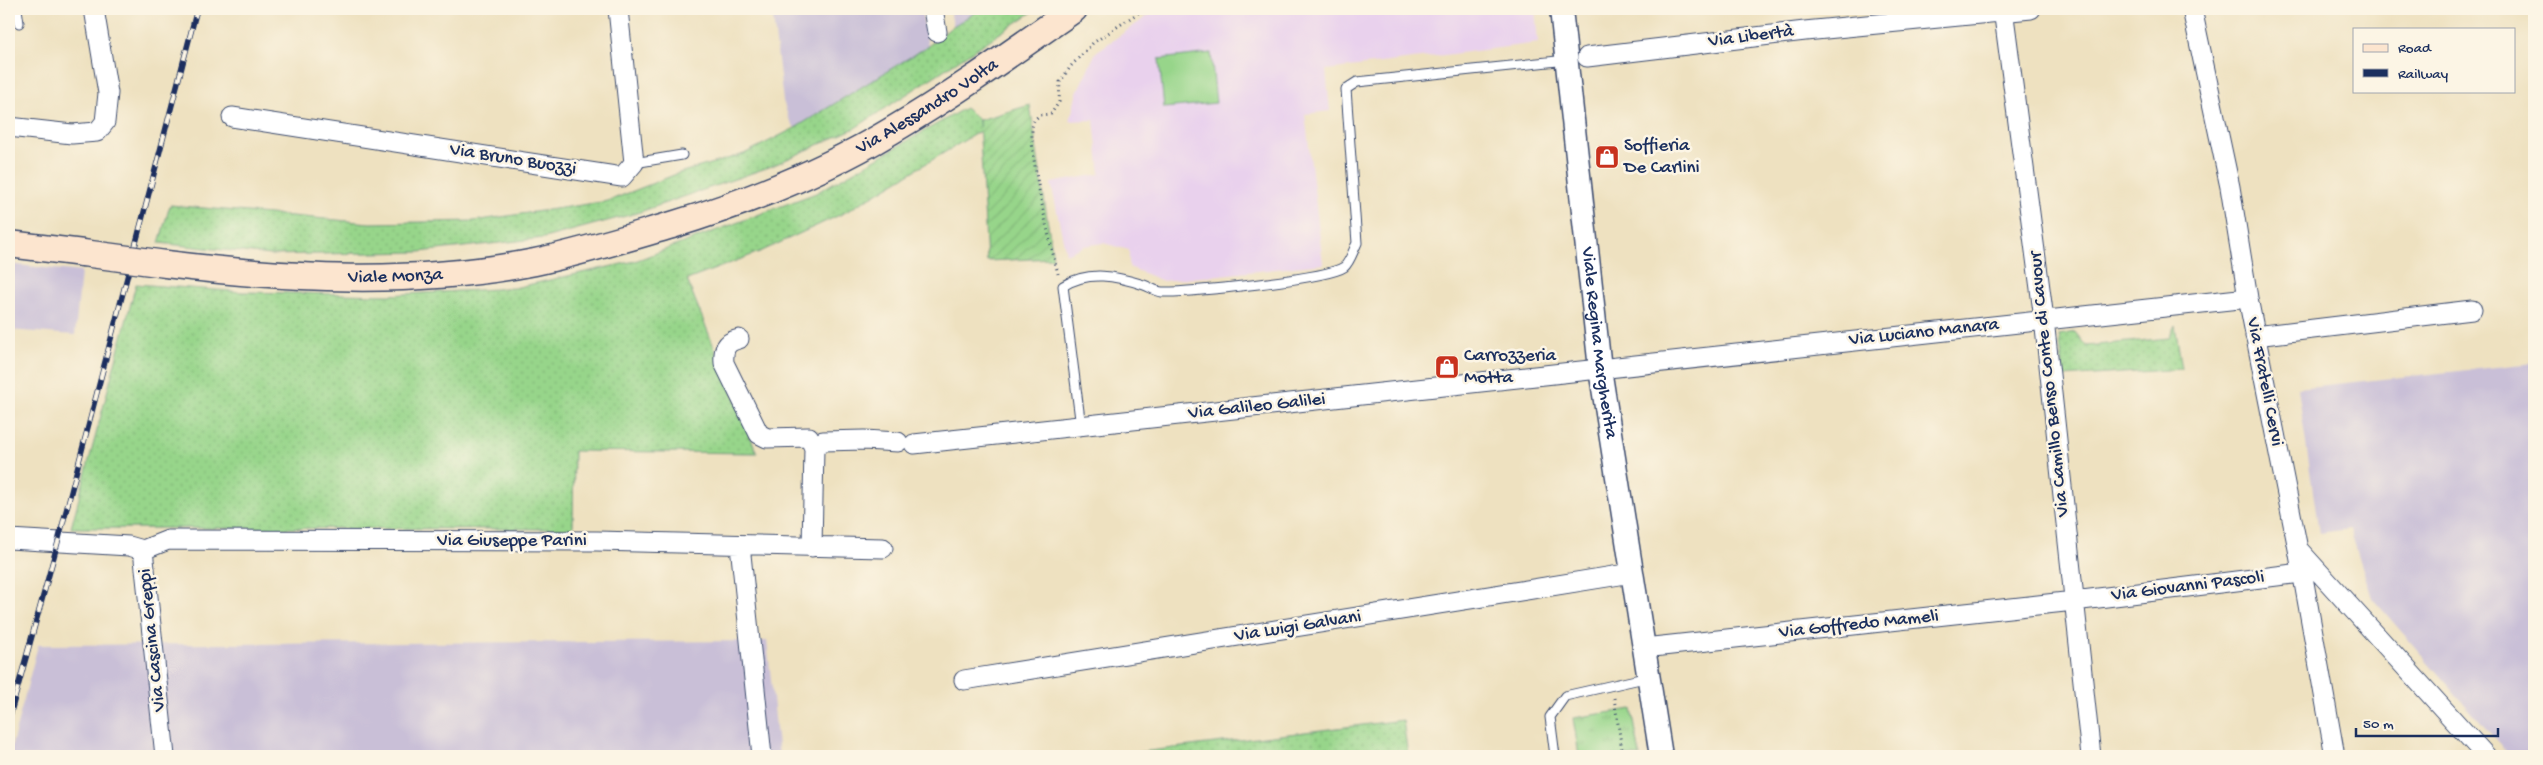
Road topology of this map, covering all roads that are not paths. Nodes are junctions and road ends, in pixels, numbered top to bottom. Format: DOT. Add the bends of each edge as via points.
graph roads {
  1 [pos="17,9"];
  2 [pos="94,9"];
  3 [pos="618,9"];
  4 [pos="933,9"];
  5 [pos="1074,9"];
  6 [pos="1561,9"];
  7 [pos="2032,9"];
  8 [pos="2192,9"];
  9 [pos="2004,10"];
  10 [pos="19,23"];
  11 [pos="937,32"];
  12 [pos="1577,59"];
  13 [pos="232,117"];
  14 [pos="9,127"];
  15 [pos="682,155"];
  16 [pos="634,163"];
  17 [pos="773,189"];
  18 [pos="9,244"];
  19 [pos="2248,298"];
  20 [pos="2472,310"];
  21 [pos="2044,320"];
  22 [pos="2255,336"];
  23 [pos="739,339"];
  24 [pos="1600,369"];
  25 [pos="1081,427"];
  26 [pos="814,448"];
  27 [pos="9,539"];
  28 [pos="740,546"];
  29 [pos="812,547"];
  30 [pos="882,548"];
  31 [pos="2298,549"];
  32 [pos="143,550"];
  33 [pos="1632,573"];
  34 [pos="2301,573"];
  35 [pos="2074,601"];
  36 [pos="1644,648"];
  37 [pos="1649,676"];
  38 [pos="964,680"];
  39 [pos="165,756"];
  40 [pos="762,756"];
  41 [pos="1555,756"];
  42 [pos="1662,756"];
  43 [pos="2091,756"];
  44 [pos="2335,756"];
  45 [pos="2486,756"];
  1 -- 10 [label="lane"];
  2 -- 14 [label="street" via="108,93 105,122 97,132 72,134"];
  3 -- 16 [label="street"];
  4 -- 11 [label="street"];
  5 -- 17 [label="main road, Via Alessandro Volta" via="890,132"];
  6 -- 12 [label="street, Viale Regina Margherita"];
  7 -- 9 [label="street, Via Libertà"];
  8 -- 19 [label="street, Via Fratelli Cervi" via="2230,187"];
  9 -- 12 [label="street, Via Libertà"];
  9 -- 21 [label="street, Via Camillo Benso Conte di Cavour"];
  12 -- 24 [label="street, Viale Regina Margherita"];
  12 -- 25 [label="lane" via="1357,82 1346,89 1357,244 1345,266 1337,270 1174,292 1159,292 1110,276 1082,278 1063,286"];
  13 -- 16 [label="street, Via Bruno Buozzi" via="622,177"];
  15 -- 16 [label="lane"];
  17 -- 18 [label="main road, Viale Monza, bridge" via="728,208 594,248 534,262 420,276 303,278 251,275"];
  19 -- 21 [label="street, Via Luciano Manara"];
  19 -- 22 [label="street, Via Fratelli Cervi"];
  20 -- 22 [label="street"];
  21 -- 24 [label="street, Via Luciano Manara"];
  21 -- 35 [label="street, Via Camillo Benso Conte di Cavour"];
  22 -- 31 [label="street, Via Fratelli Cervi"];
  23 -- 26 [label="street" via="726,345 724,363 759,434 767,438 809,437"];
  24 -- 25 [label="street, Via Galileo Galilei"];
  24 -- 33 [label="street, Viale Regina Margherita"];
  25 -- 26 [label="street, Via Galileo Galilei" via="906,443 823,441"];
  26 -- 29 [label="street"];
  27 -- 32 [label="street, Via Cascina Greppi" via="129,546"];
  28 -- 29 [label="street, Via Giuseppe Parini"];
  28 -- 32 [label="street, Via Giuseppe Parini" via="597,541 168,540"];
  28 -- 40 [label="street"];
  29 -- 30 [label="street, Via Giuseppe Parini"];
  31 -- 34 [label="street, Via Fratelli Cervi"];
  31 -- 45 [label="street"];
  32 -- 39 [label="street, Via Cascina Greppi"];
  33 -- 36 [label="street, Viale Regina Margherita"];
  33 -- 38 [label="street, Via Luigi Galvani"];
  34 -- 35 [label="street, Via Giovanni Pascoli"];
  34 -- 44 [label="street, Via Fratelli Cervi"];
  35 -- 36 [label="street, Via Goffredo Mameli"];
  35 -- 43 [label="street, Via Camillo Benso Conte di Cavour"];
  36 -- 37 [label="street, Viale Regina Margherita"];
  37 -- 41 [label="lane" via="1565,696 1550,717"];
  37 -- 42 [label="street, Viale Regina Margherita"];
}
